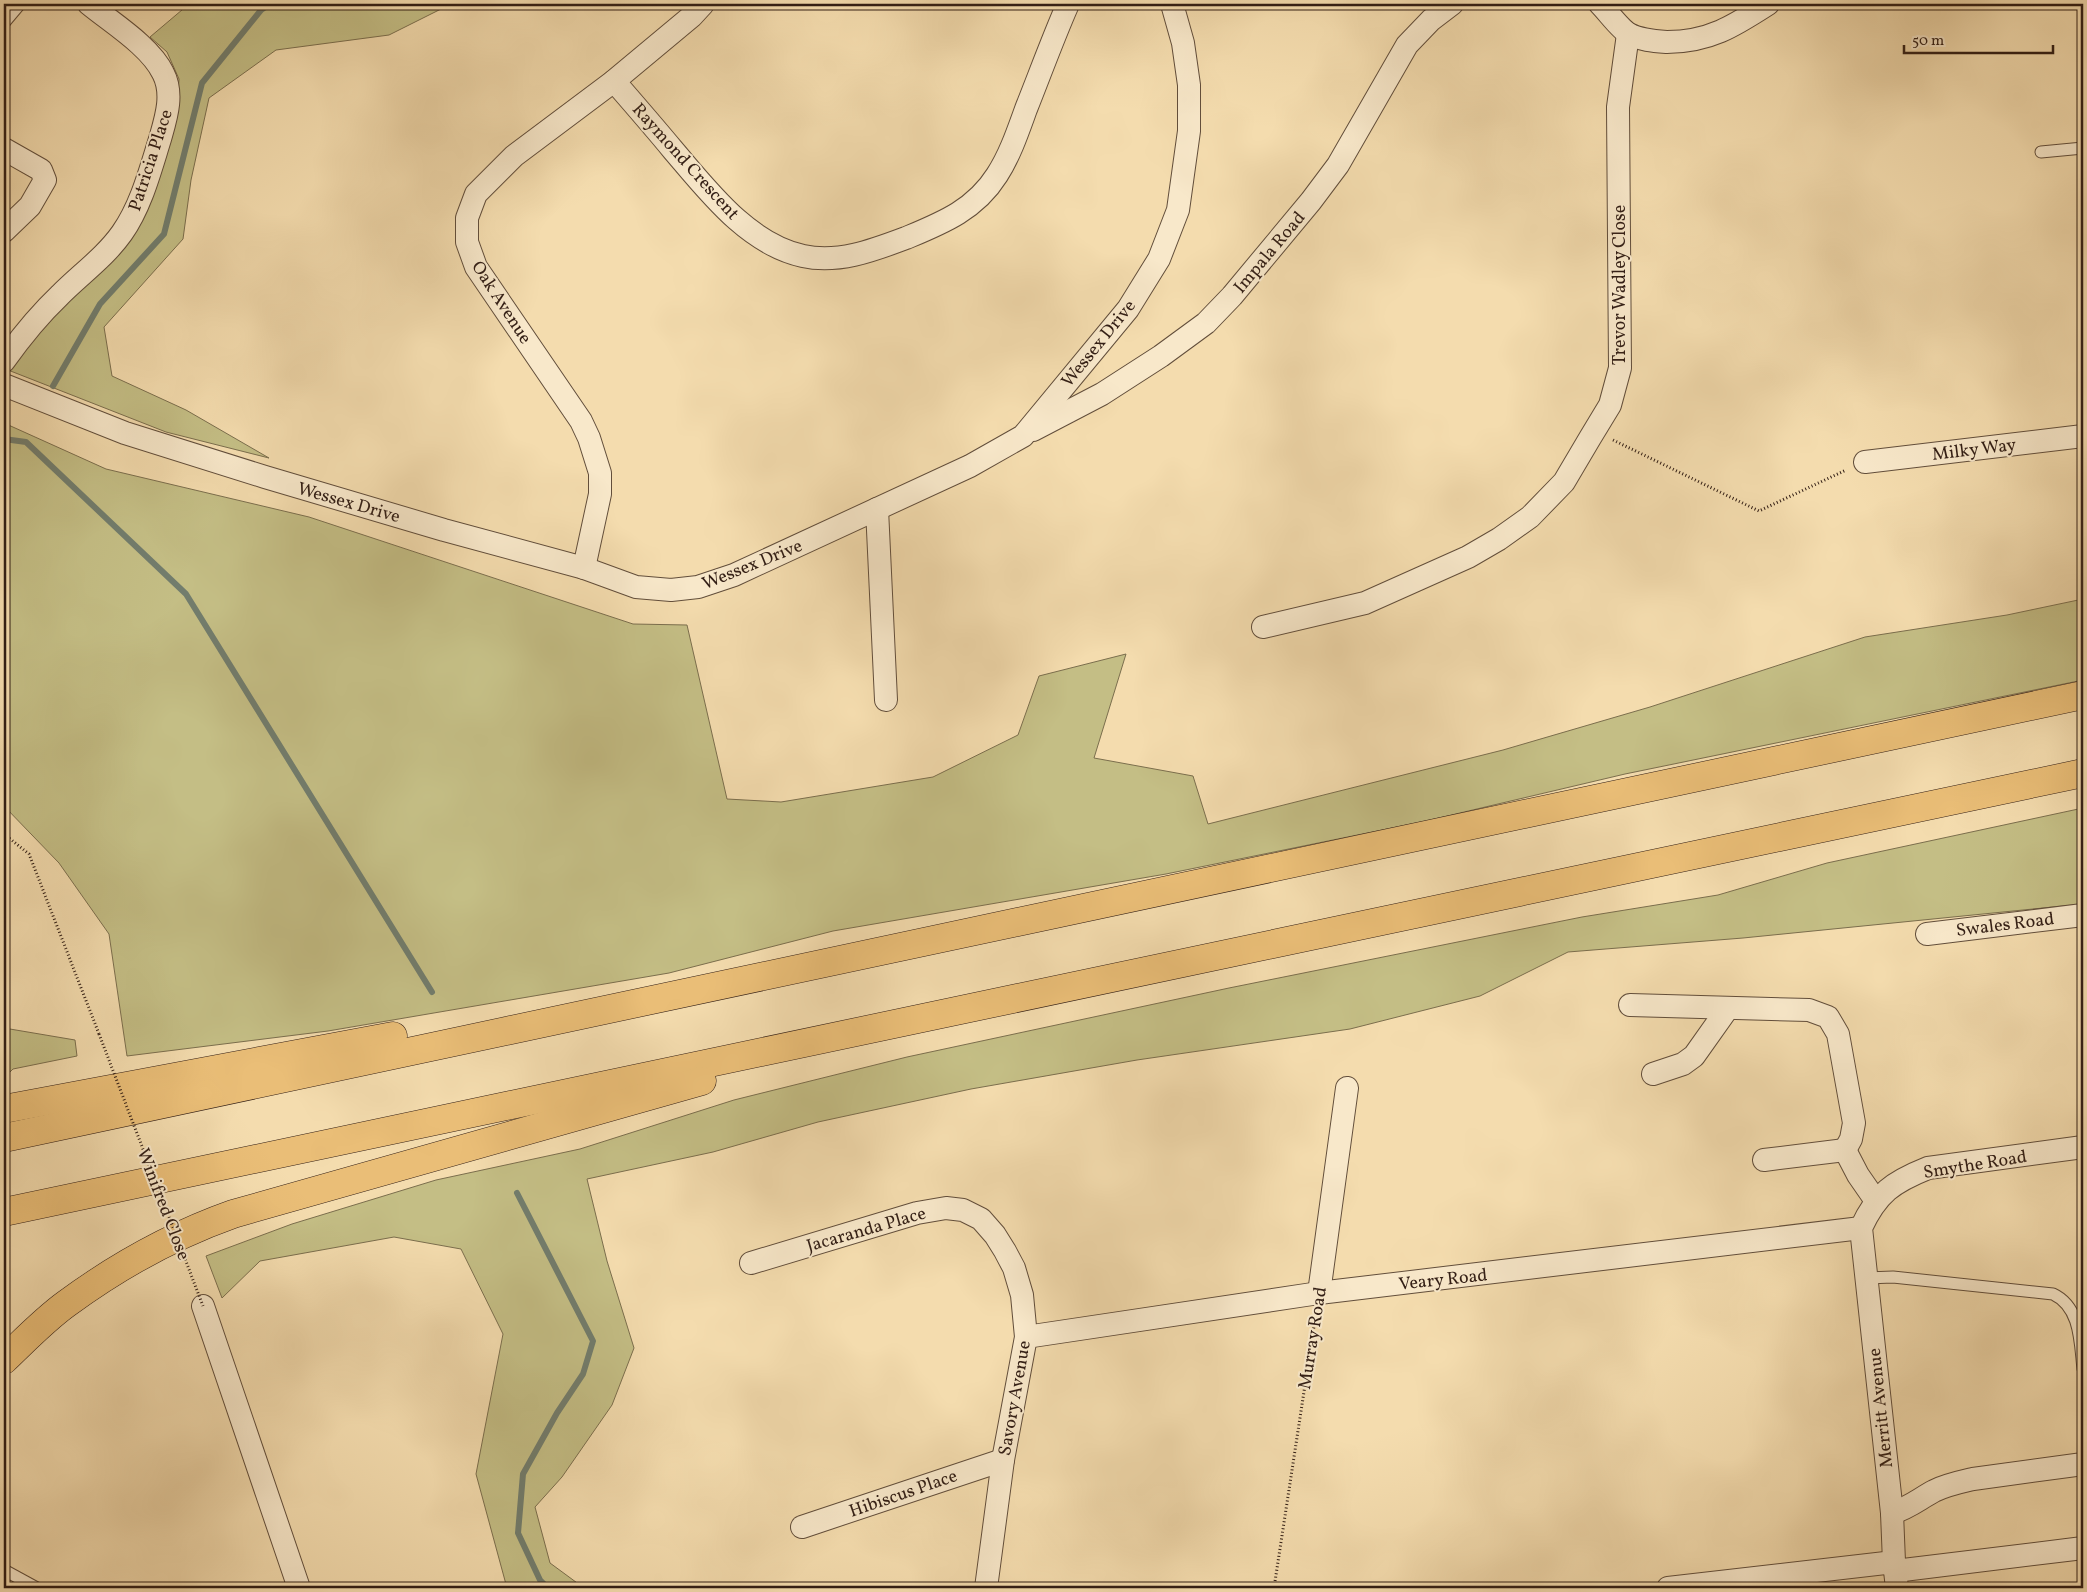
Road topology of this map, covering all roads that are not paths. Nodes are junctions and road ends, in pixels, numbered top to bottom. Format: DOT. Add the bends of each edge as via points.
graph roads {
  1 [pos="19,4"];
  2 [pos="89,4"];
  3 [pos="703,4"];
  4 [pos="1068,4"];
  5 [pos="1172,4"];
  6 [pos="1452,4"];
  7 [pos="1600,4"];
  8 [pos="1768,4"];
  9 [pos="4,23"];
  10 [pos="1628,34"];
  11 [pos="614,81"];
  12 [pos="2083,148"];
  13 [pos="4,149"];
  14 [pos="2040,152"];
  15 [pos="4,231"];
  16 [pos="4,361"];
  17 [pos="4,385"];
  18 [pos="1024,436"];
  19 [pos="2083,436"];
  20 [pos="1865,462"];
  21 [pos="877,509"];
  22 [pos="584,568"];
  23 [pos="1263,627"];
  24 [pos="2083,694"];
  25 [pos="886,700"];
  26 [pos="2083,773"];
  27 [pos="2083,915"];
  28 [pos="1927,934"];
  29 [pos="814,964"];
  30 [pos="1630,1005"];
  31 [pos="1728,1008"];
  32 [pos="877,1026"];
  33 [pos="1653,1074"];
  34 [pos="1347,1088"];
  35 [pos="4,1109"];
  36 [pos="4,1138"];
  37 [pos="2083,1147"];
  38 [pos="1845,1150"];
  39 [pos="1764,1160"];
  40 [pos="1876,1201"];
  41 [pos="4,1212"];
  42 [pos="981,1219"];
  43 [pos="1861,1228"];
  44 [pos="751,1263"];
  45 [pos="1866,1278"];
  46 [pos="1319,1293"];
  47 [pos="203,1306"];
  48 [pos="1026,1337"];
  49 [pos="4,1360"];
  50 [pos="2083,1369"];
  51 [pos="1003,1460"];
  52 [pos="2083,1464"];
  53 [pos="1892,1513"];
  54 [pos="802,1527"];
  55 [pos="2083,1548"];
  56 [pos="4,1570"];
  57 [pos="1895,1574"];
  58 [pos="36,1588"];
  59 [pos="299,1588"];
  60 [pos="986,1588"];
  61 [pos="1668,1588"];
  1 -- 9 [label="lane"];
  2 -- 16 [label="street, Patricia Place" via="140,46 164,73 169,90 164,126 141,197 121,234 47,307"];
  3 -- 11 [label="street, Oak Avenue"];
  4 -- 11 [label="street, Raymond Crescent" via="1016,136 997,176 986,190 955,217 878,249 857,254 828,258 803,256 762,239 704,186"];
  5 -- 18 [label="street, Wessex Drive" via="1183,43 1189,85 1189,131 1178,210 1159,258 1128,310"];
  6 -- 18 [label="street, Impala Road" via="1431,20 1408,46 1338,165 1232,296 1206,323 1102,394"];
  7 -- 10 [label="street"];
  8 -- 10 [label="street" via="1703,39 1653,41"];
  10 -- 23 [label="street, Trevor Wadley Close" via="1618,107 1620,368 1610,405 1564,482 1530,517 1468,557 1366,603"];
  11 -- 22 [label="street, Oak Avenue" via="514,156 476,194 467,218 467,242 476,267 581,421 596,456 600,494"];
  12 -- 14 [label="lane"];
  13 -- 15 [label="street" via="40,170 45,180 30,206"];
  17 -- 22 [label="street, Wessex Drive" via="144,439 406,519"];
  18 -- 21 [label="street, Wessex Drive" via="970,466"];
  19 -- 20 [label="street, Milky Way"];
  21 -- 22 [label="street, Wessex Drive" via="734,575 698,587 671,590 636,587"];
  21 -- 25 [label="street"];
  24 -- 29 [label="highway"];
  26 -- 32 [label="highway"];
  27 -- 28 [label="street, Swales Road"];
  29 -- 35 [label="highway" via="750,968"];
  29 -- 36 [label="highway"];
  30 -- 31 [label="street"];
  31 -- 33 [label="street" via="1694,1056 1683,1064"];
  31 -- 38 [label="street" via="1809,1010 1828,1017 1834,1024 1854,1123"];
  32 -- 41 [label="highway"];
  32 -- 49 [label="highway" via="831,1048 675,1088 201,1225 129,1261 65,1305"];
  34 -- 46 [label="street, Murray Road"];
  37 -- 40 [label="street, Smythe Road" via="1928,1168 1906,1177"];
  38 -- 39 [label="street"];
  38 -- 40 [label="street"];
  40 -- 43 [label="street, Smythe Road"];
  42 -- 44 [label="street, Jacaranda Place" via="963,1210 946,1208 917,1213"];
  42 -- 48 [label="street, Savory Avenue" via="995,1235 1014,1268 1022,1295"];
  43 -- 45 [label="street, Merritt Avenue"];
  43 -- 46 [label="street, Veary Road"];
  45 -- 50 [label="lane" via="1893,1277 2053,1294 2067,1303 2075,1316"];
  45 -- 53 [label="street, Merritt Avenue"];
  46 -- 48 [label="street, Veary Road"];
  47 -- 59 [label="street"];
  48 -- 51 [label="street, Savory Avenue"];
  51 -- 54 [label="street, Hibiscus Place"];
  51 -- 60 [label="street, Savory Avenue"];
  52 -- 53 [label="street" via="1957,1483 1933,1491 1908,1508"];
  53 -- 57 [label="street, Merritt Avenue"];
  55 -- 57 [label="street"];
  56 -- 58 [label="lane"];
  57 -- 61 [label="street"];
}
